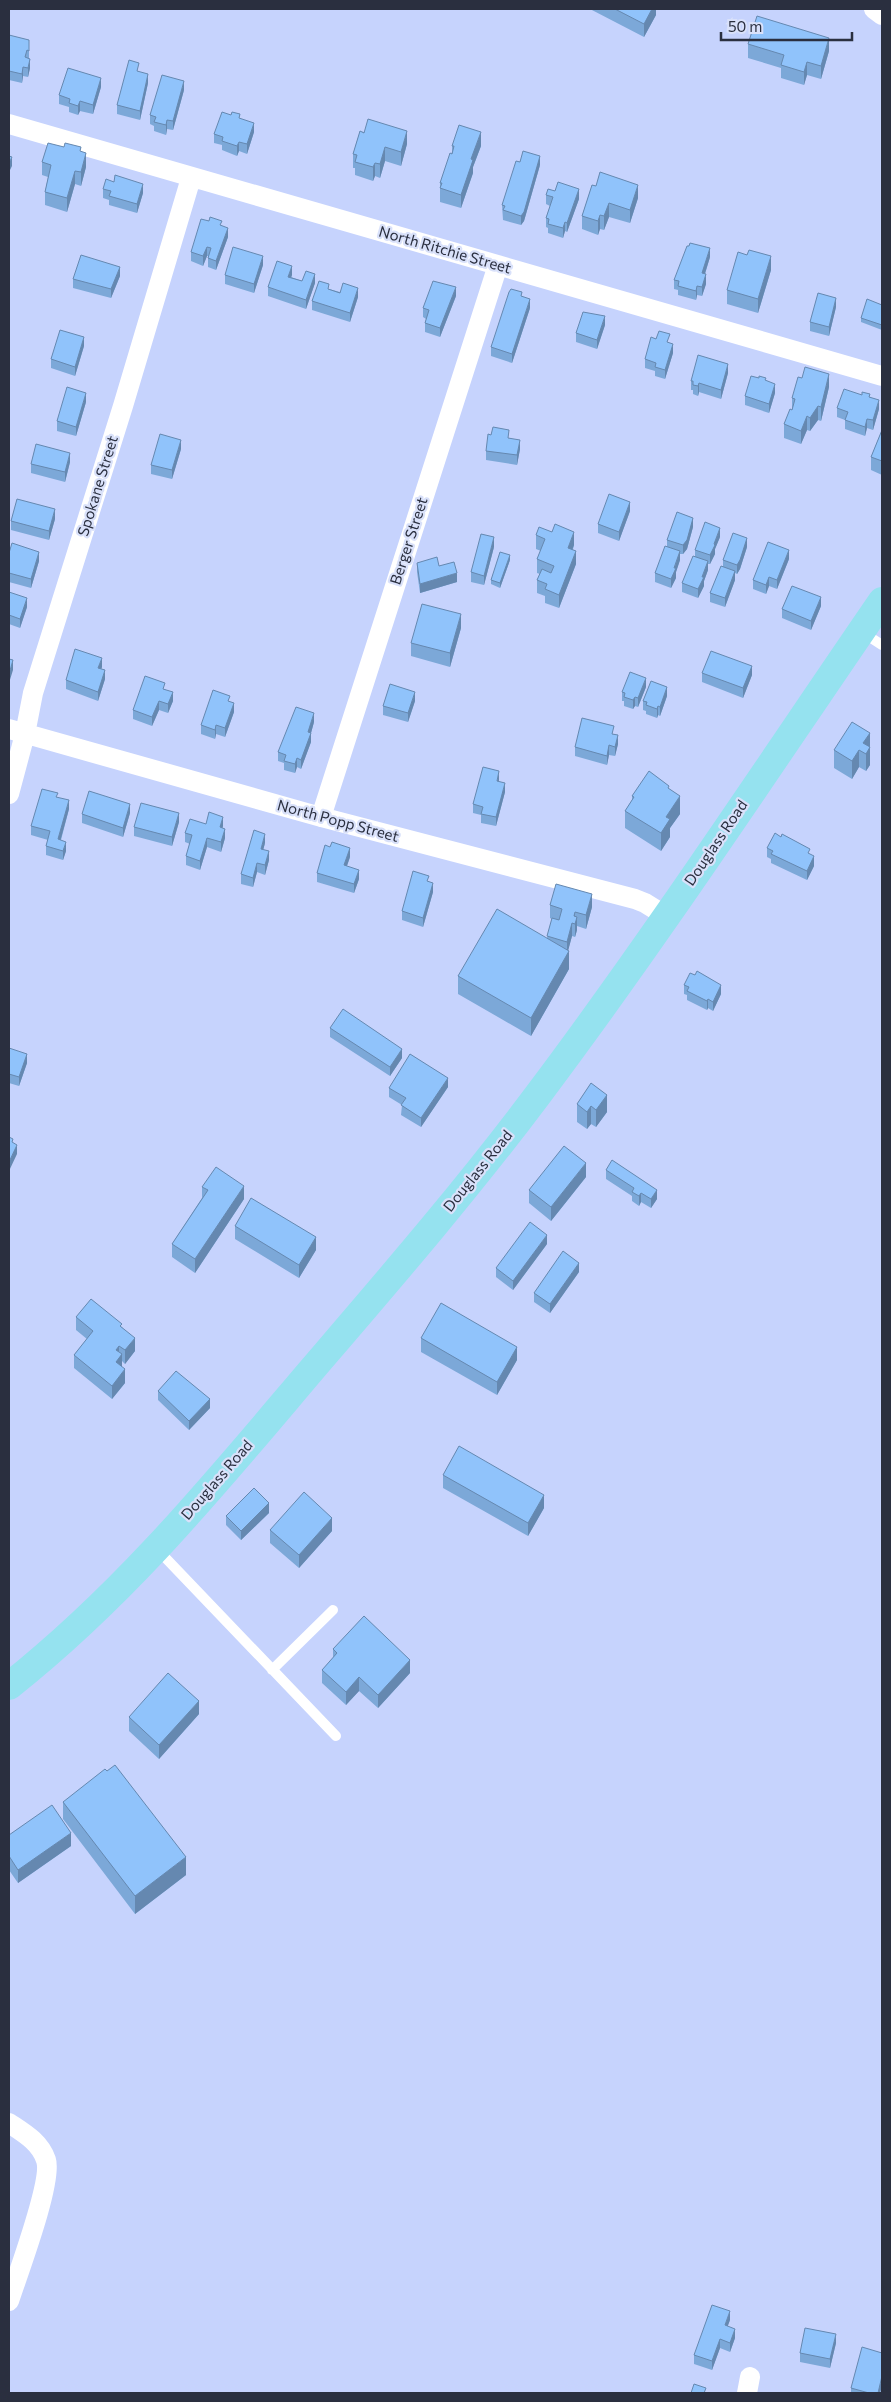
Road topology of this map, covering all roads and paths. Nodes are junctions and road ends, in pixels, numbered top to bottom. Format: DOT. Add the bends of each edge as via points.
graph roads {
  1 [pos="874,9"];
  2 [pos="882,15"];
  3 [pos="9,124"];
  4 [pos="191,178"];
  5 [pos="498,265"];
  6 [pos="882,376"];
  7 [pos="882,601"];
  8 [pos="872,638"];
  9 [pos="17,732"];
  10 [pos="9,794"];
  11 [pos="321,817"];
  12 [pos="666,916"];
  13 [pos="158,1549"];
  14 [pos="333,1610"];
  15 [pos="272,1670"];
  16 [pos="9,1686"];
  17 [pos="336,1736"];
  18 [pos="9,2123"];
  19 [pos="9,2302"];
  1 -- 2 [label="street"];
  3 -- 4 [label="street, North Ritchie Street"];
  4 -- 5 [label="street, North Ritchie Street"];
  4 -- 9 [label="street, Spokane Street" via="33,693"];
  5 -- 6 [label="street, North Ritchie Street"];
  5 -- 11 [label="street, Berger Street"];
  7 -- 8 [label="main road, Douglass Road"];
  8 -- 12 [label="main road, Douglass Road"];
  9 -- 10 [label="street, Spokane Street"];
  9 -- 11 [label="street, North Popp Street"];
  11 -- 12 [label="street, North Popp Street" via="635,899"];
  12 -- 13 [label="main road, Douglass Road" via="541,1090 475,1175"];
  13 -- 15 [label="lane"];
  13 -- 16 [label="main road, Douglass Road" via="89,1618"];
  14 -- 15 [label="lane"];
  15 -- 17 [label="lane"];
  18 -- 19 [label="street" via="36,2142 48,2165 44,2191"];
}
